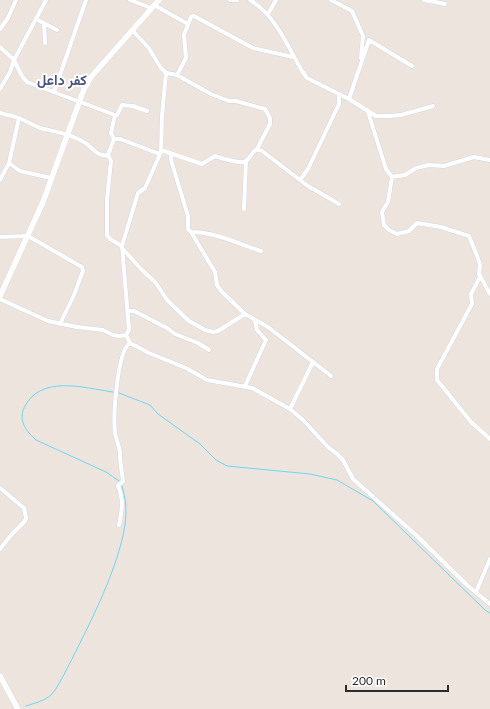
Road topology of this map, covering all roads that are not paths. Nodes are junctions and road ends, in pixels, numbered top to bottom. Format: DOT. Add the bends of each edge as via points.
graph roads {
  1 [pos="16,0"];
  2 [pos="46,0"];
  3 [pos="86,0"];
  4 [pos="130,0"];
  5 [pos="159,0"];
  6 [pos="230,0"];
  7 [pos="237,0"];
  8 [pos="250,0"];
  9 [pos="276,0"];
  10 [pos="330,0"];
  11 [pos="424,0"];
  12 [pos="445,4"];
  13 [pos="153,6"];
  14 [pos="268,14"];
  15 [pos="36,19"];
  16 [pos="44,23"];
  17 [pos="188,24"];
  18 [pos="0,29"];
  19 [pos="57,30"];
  20 [pos="132,30"];
  21 [pos="45,43"];
  22 [pos="0,47"];
  23 [pos="293,57"];
  24 [pos="14,60"];
  25 [pos="412,66"];
  26 [pos="360,68"];
  27 [pos="166,73"];
  28 [pos="177,75"];
  29 [pos="0,89"];
  30 [pos="54,92"];
  31 [pos="339,95"];
  32 [pos="349,99"];
  33 [pos="79,102"];
  34 [pos="433,106"];
  35 [pos="147,111"];
  36 [pos="368,112"];
  37 [pos="0,113"];
  38 [pos="115,115"];
  39 [pos="19,118"];
  40 [pos="67,134"];
  41 [pos="114,139"];
  42 [pos="257,149"];
  43 [pos="161,152"];
  44 [pos="170,154"];
  45 [pos="108,155"];
  46 [pos="490,160"];
  47 [pos="246,161"];
  48 [pos="9,163"];
  49 [pos="392,177"];
  50 [pos="51,178"];
  51 [pos="0,180"];
  52 [pos="300,180"];
  53 [pos="339,204"];
  54 [pos="244,209"];
  55 [pos="191,232"];
  56 [pos="28,236"];
  57 [pos="0,237"];
  58 [pos="123,247"];
  59 [pos="261,251"];
  60 [pos="480,277"];
  61 [pos="490,294"];
  62 [pos="0,296"];
  63 [pos="0,300"];
  64 [pos="127,311"];
  65 [pos="245,314"];
  66 [pos="255,321"];
  67 [pos="60,324"];
  68 [pos="126,335"];
  69 [pos="130,343"];
  70 [pos="209,350"];
  71 [pos="313,362"];
  72 [pos="331,376"];
  73 [pos="245,386"];
  74 [pos="290,409"];
  75 [pos="490,439"];
  76 [pos="0,488"];
  77 [pos="119,524"];
  78 [pos="0,549"];
  79 [pos="490,559"];
  80 [pos="476,592"];
  81 [pos="490,604"];
  82 [pos="0,676"];
  83 [pos="18,709"];
  1 -- 18 [label="street"];
  2 -- 15 [label="street"];
  3 -- 30 [label="street"];
  4 -- 13 [label="street"];
  5 -- 13 [label="street"];
  6 -- 7 [label="street"];
  8 -- 14 [label="street"];
  9 -- 14 [label="street"];
  10 -- 26 [label="street" via="352,11 363,36"];
  11 -- 12 [label="street"];
  13 -- 17 [label="street"];
  13 -- 20 [label="street"];
  14 -- 23 [label="street"];
  15 -- 16 [label="street"];
  15 -- 24 [label="street"];
  16 -- 19 [label="street"];
  16 -- 21 [label="street"];
  17 -- 23 [label="street" via="194,16 253,48"];
  17 -- 28 [label="street" via="184,35 186,58"];
  20 -- 27 [label="street" via="148,47"];
  20 -- 33 [label="street" via="91,77"];
  22 -- 24 [label="street"];
  23 -- 31 [label="street" via="307,78"];
  24 -- 29 [label="street"];
  24 -- 30 [label="street" via="27,82"];
  25 -- 26 [label="street" via="369,40"];
  26 -- 32 [label="street"];
  27 -- 28 [label="street"];
  27 -- 43 [label="street"];
  28 -- 42 [label="street" via="229,101 265,109 270,124"];
  30 -- 33 [label="street"];
  31 -- 32 [label="street"];
  31 -- 52 [label="street" via="339,104 308,169"];
  32 -- 36 [label="street"];
  33 -- 38 [label="street"];
  33 -- 40 [label="street"];
  34 -- 36 [label="street" via="390,116 376,116"];
  35 -- 38 [label="street" via="122,105"];
  36 -- 49 [label="street" via="386,169"];
  37 -- 39 [label="street"];
  38 -- 41 [label="street" via="111,133"];
  39 -- 40 [label="street" via="43,129"];
  39 -- 48 [label="street"];
  40 -- 45 [label="street" via="87,144 99,154"];
  40 -- 50 [label="street"];
  41 -- 43 [label="street"];
  41 -- 45 [label="street"];
  42 -- 47 [label="street"];
  42 -- 52 [label="street"];
  43 -- 44 [label="street"];
  43 -- 58 [label="street" via="145,188 138,193"];
  44 -- 47 [label="street" via="202,164 215,156 241,163"];
  44 -- 55 [label="street" via="188,216 188,229"];
  45 -- 58 [label="street" via="111,161 107,235"];
  46 -- 49 [label="street" via="474,157 444,166 429,165 416,168 405,175"];
  47 -- 54 [label="street"];
  48 -- 50 [label="street" via="20,171"];
  48 -- 51 [label="street"];
  49 -- 60 [label="street" via="388,202 382,212 384,225 388,230 397,234 409,231 417,223 469,236 480,265"];
  50 -- 56 [label="street"];
  52 -- 53 [label="street"];
  55 -- 59 [label="street" via="200,232"];
  55 -- 65 [label="street" via="215,272 217,285"];
  56 -- 57 [label="street"];
  56 -- 62 [label="street"];
  56 -- 67 [label="street" via="82,267 83,271 74,295"];
  58 -- 64 [label="street"];
  58 -- 65 [label="street" via="156,283 167,300 197,326 213,332 218,331"];
  60 -- 61 [label="street"];
  60 -- 75 [label="street" via="471,294 470,309 437,369 438,380 471,422"];
  63 -- 67 [label="street" via="39,318"];
  64 -- 68 [label="street" via="129,330"];
  64 -- 70 [label="street" via="134,312"];
  65 -- 66 [label="street"];
  66 -- 71 [label="street" via="268,327"];
  66 -- 73 [label="street" via="266,340"];
  67 -- 68 [label="street" via="104,330 113,335"];
  68 -- 69 [label="street"];
  69 -- 73 [label="street" via="207,380"];
  69 -- 77 [label="street" via="122,354 116,398 115,432 120,453 122,482 118,486 123,506"];
  71 -- 72 [label="street"];
  71 -- 74 [label="street"];
  73 -- 74 [label="street"];
  74 -- 80 [label="street" via="343,460 353,479"];
  76 -- 78 [label="street" via="24,508 26,518"];
  79 -- 80 [label="street"];
  80 -- 81 [label="street"];
  82 -- 83 [label="street"];
}
